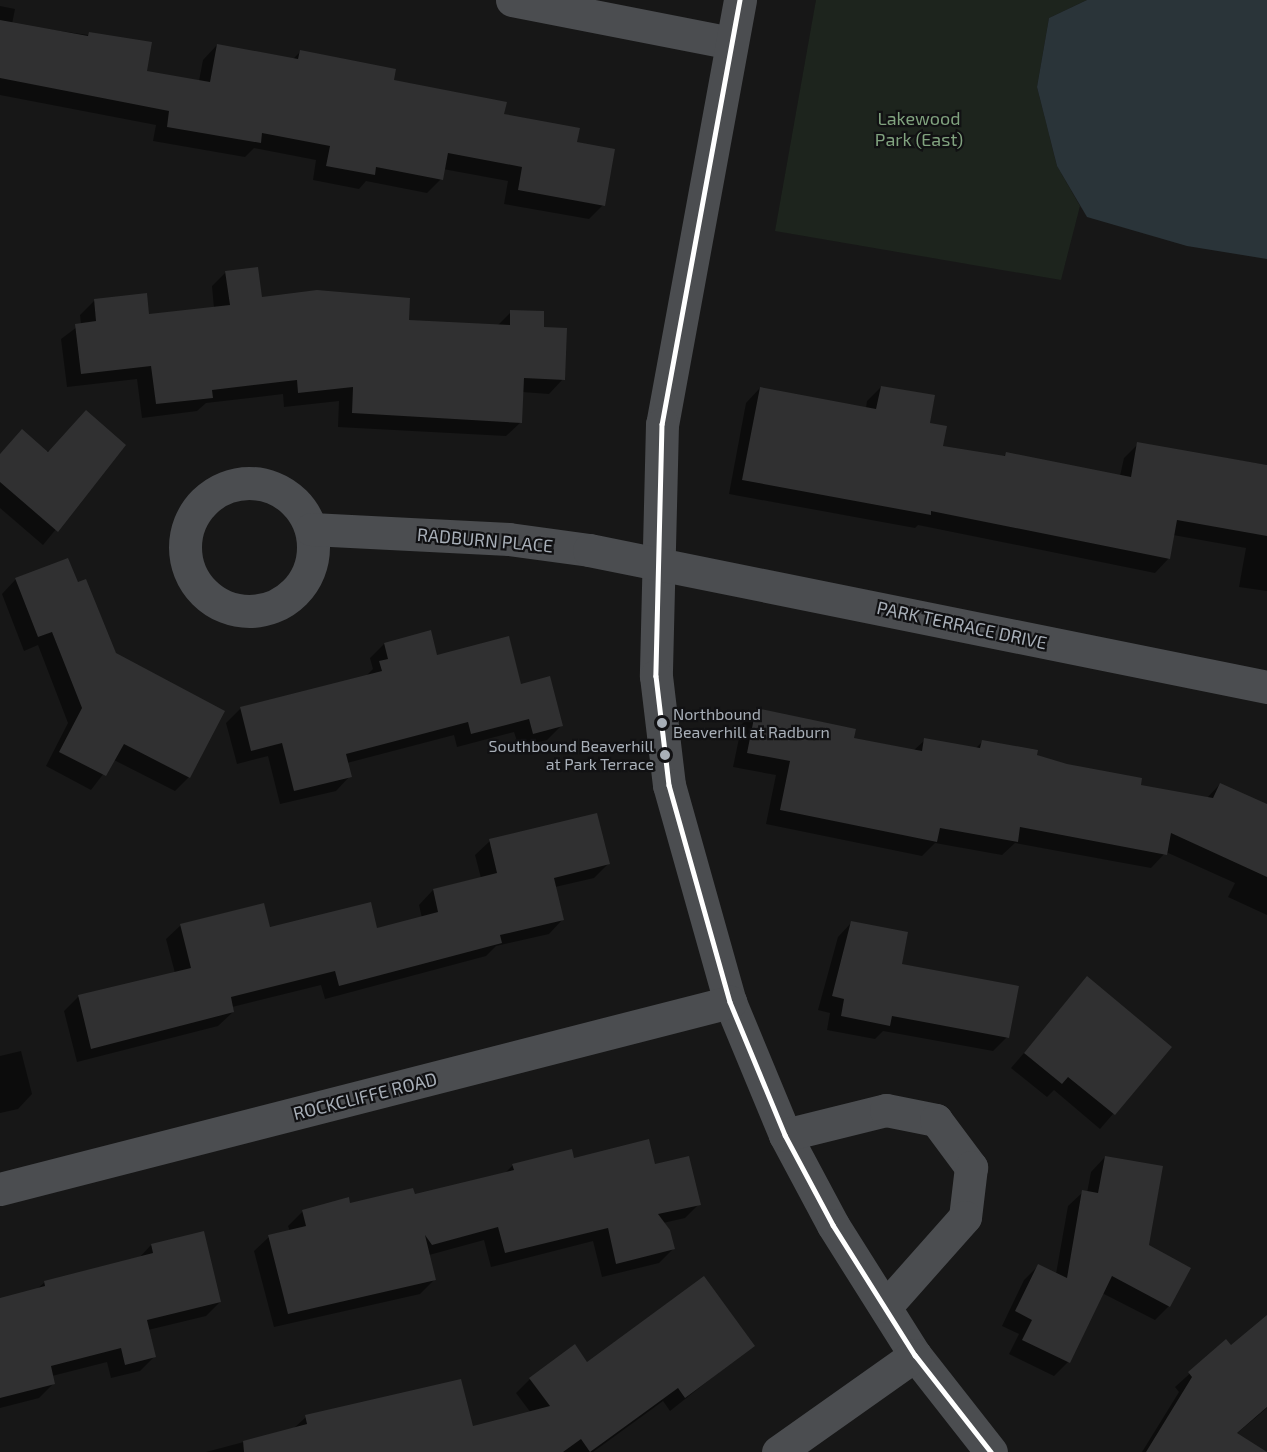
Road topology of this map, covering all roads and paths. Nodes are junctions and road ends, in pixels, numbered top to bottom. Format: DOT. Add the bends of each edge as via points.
graph roads {
  1 [pos="512,0"];
  2 [pos="740,0"];
  3 [pos="731,43"];
  4 [pos="311,529"];
  5 [pos="657,562"];
  6 [pos="1267,687"];
  7 [pos="730,1002"];
  8 [pos="785,1135"];
  9 [pos="0,1189"];
  10 [pos="886,1306"];
  11 [pos="915,1355"];
  12 [pos="778,1452"];
  13 [pos="992,1452"];
  1 -- 3 [label="street"];
  2 -- 3 [label="street"];
  3 -- 5 [label="street" via="662,424"];
  4 -- 5 [label="street, RADBURN PLACE" via="508,539"];
  5 -- 6 [label="street, PARK TERRACE DRIVE"];
  5 -- 7 [label="street" via="656,676 669,785"];
  7 -- 8 [label="street"];
  7 -- 9 [label="street, ROCKCLIFFE ROAD"];
  8 -- 10 [label="street" via="833,1225"];
  8 -- 10 [label="street" via="886,1110 936,1120 971,1167 965,1217"];
  10 -- 11 [label="street"];
  11 -- 12 [label="street"];
  11 -- 13 [label="street"];
}
